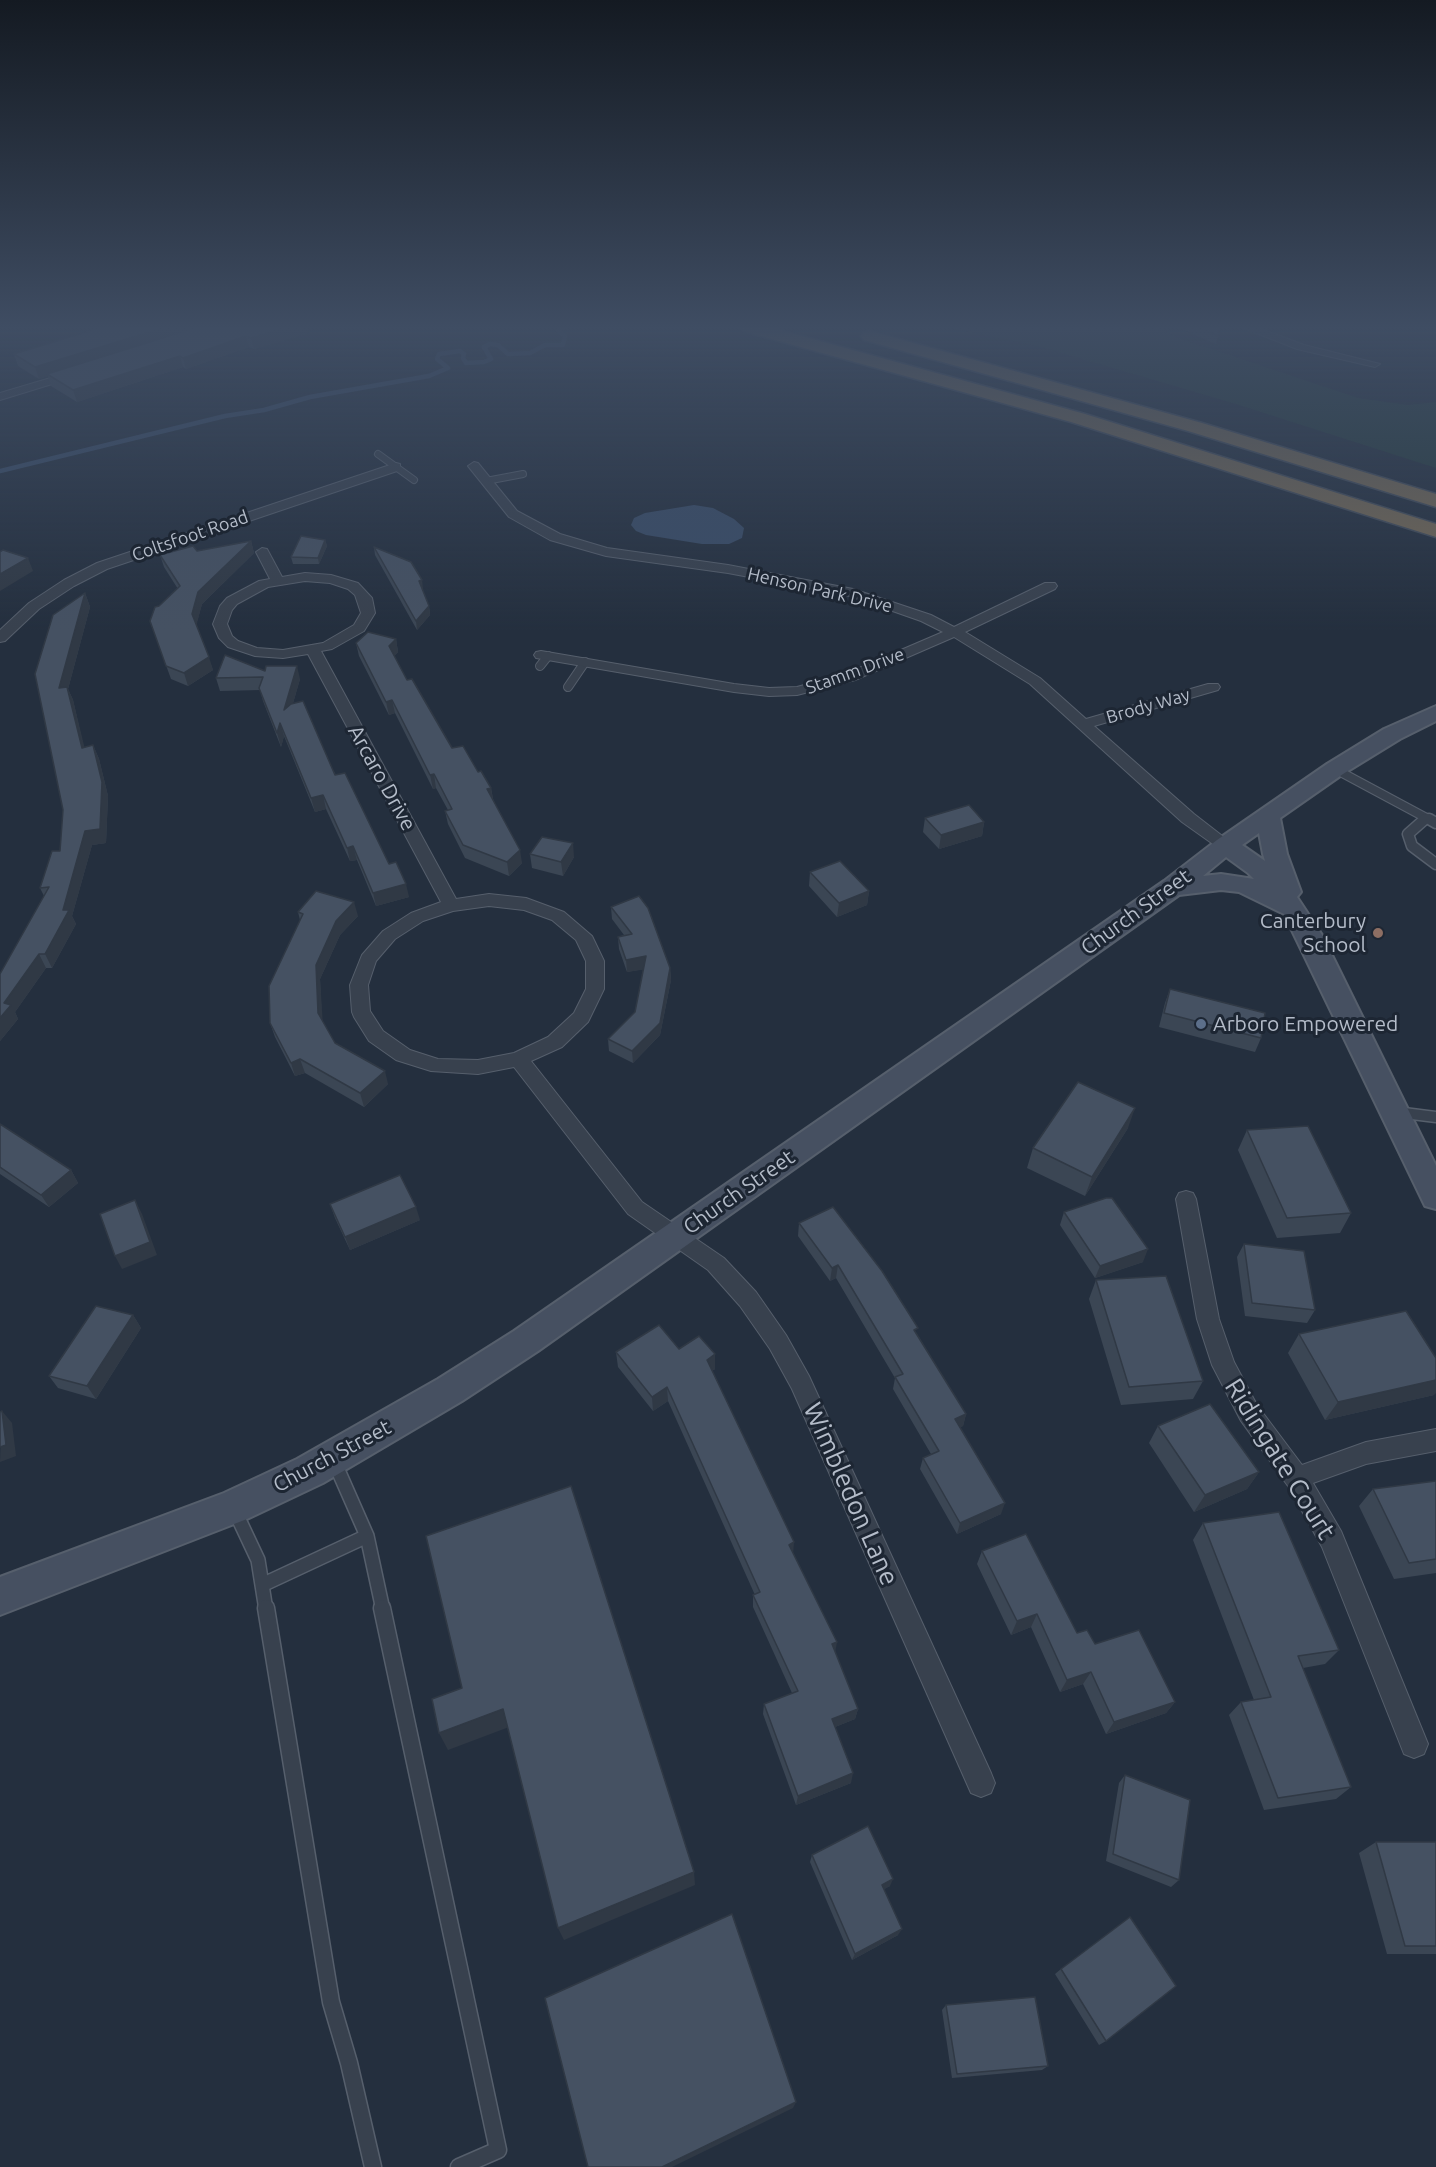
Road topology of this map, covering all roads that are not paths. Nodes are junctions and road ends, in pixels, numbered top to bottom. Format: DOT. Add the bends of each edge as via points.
graph roads {
  1 [pos="1111,428"];
  2 [pos="1196,428"];
  3 [pos="378,454"];
  4 [pos="474,466"];
  5 [pos="396,467"];
  6 [pos="523,474"];
  7 [pos="414,480"];
  8 [pos="486,481"];
  9 [pos="1436,501"];
  10 [pos="1436,531"];
  11 [pos="262,552"];
  12 [pos="277,580"];
  13 [pos="1050,586"];
  14 [pos="954,632"];
  15 [pos="0,638"];
  16 [pos="313,650"];
  17 [pos="543,659"];
  18 [pos="585,662"];
  19 [pos="568,687"];
  20 [pos="1213,687"];
  21 [pos="1436,713"];
  22 [pos="1083,724"];
  23 [pos="1335,769"];
  24 [pos="1268,816"];
  25 [pos="1426,818"];
  26 [pos="1436,823"];
  27 [pos="1226,845"];
  28 [pos="1436,864"];
  29 [pos="1173,887"];
  30 [pos="451,905"];
  31 [pos="1294,909"];
  32 [pos="518,1059"];
  33 [pos="1396,1112"];
  34 [pos="1436,1117"];
  35 [pos="1436,1197"];
  36 [pos="1186,1199"];
  37 [pos="676,1236"];
  38 [pos="1436,1440"];
  39 [pos="333,1458"];
  40 [pos="1297,1478"];
  41 [pos="234,1507"];
  42 [pos="367,1536"];
  43 [pos="262,1585"];
  44 [pos="0,1596"];
  45 [pos="1414,1744"];
  46 [pos="981,1784"];
  47 [pos="372,2167"];
  48 [pos="459,2167"];
  1 -- 10 [label="highway"];
  2 -- 9 [label="highway"];
  3 -- 5 [label="lane"];
  4 -- 8 [label="street, Henson Park Drive"];
  5 -- 7 [label="lane"];
  5 -- 15 [label="street, Coltsfoot Road" via="102,566 34,606"];
  6 -- 8 [label="lane"];
  8 -- 14 [label="street, Henson Park Drive" via="513,514 555,537 606,552 728,569 853,593"];
  11 -- 12 [label="street"];
  12 -- 16 [label="street" via="332,579 352,586 365,598 368,612 359,628 340,641"];
  12 -- 16 [label="street" via="232,601 221,616 221,631 233,644 255,652"];
  13 -- 14 [label="street, Stamm Drive"];
  14 -- 18 [label="street, Stamm Drive" via="850,676 797,691 769,693"];
  14 -- 22 [label="street, Henson Park Drive" via="1014,666"];
  16 -- 30 [label="street, Arcaro Drive"];
  17 -- 18 [label="street, Stamm Drive"];
  18 -- 19 [label="lane"];
  20 -- 22 [label="street, Brody Way"];
  21 -- 23 [label="street, Church Street"];
  22 -- 27 [label="street, Henson Park Drive" via="1188,818"];
  23 -- 24 [label="street, Church Street"];
  23 -- 25 [label="lane"];
  24 -- 27 [label="street, Church Street"];
  24 -- 31 [label="street" via="1275,854"];
  25 -- 26 [label="lane"];
  25 -- 28 [label="lane" via="1408,834 1412,846"];
  27 -- 29 [label="street, Church Street"];
  27 -- 31 [label="street" via="1257,867"];
  29 -- 31 [label="street" via="1210,882 1242,884"];
  29 -- 37 [label="street, Church Street"];
  30 -- 32 [label="street" via="489,900 526,904 548,912 583,936 595,961 595,989 581,1017 555,1042"];
  30 -- 32 [label="street" via="417,917 389,935 368,959 359,985 362,1012 376,1036 403,1055 438,1066 478,1067"];
  31 -- 33 [label="street"];
  32 -- 37 [label="street" via="635,1208"];
  33 -- 34 [label="lane"];
  33 -- 35 [label="street"];
  36 -- 40 [label="street, Ridingate Court" via="1208,1319 1222,1365 1249,1413"];
  37 -- 39 [label="street, Church Street" via="497,1359"];
  37 -- 46 [label="street, Wimbledon Lane" via="716,1264 748,1299 801,1383"];
  38 -- 40 [label="street" via="1365,1453"];
  39 -- 41 [label="street, Church Street"];
  39 -- 42 [label="lane"];
  40 -- 45 [label="street, Ridingate Court" via="1332,1540"];
  41 -- 43 [label="lane" via="258,1560"];
  41 -- 44 [label="street, Church Street"];
  42 -- 43 [label="lane"];
  42 -- 48 [label="lane" via="498,2150"];
  43 -- 47 [label="lane" via="331,2002"];
}
